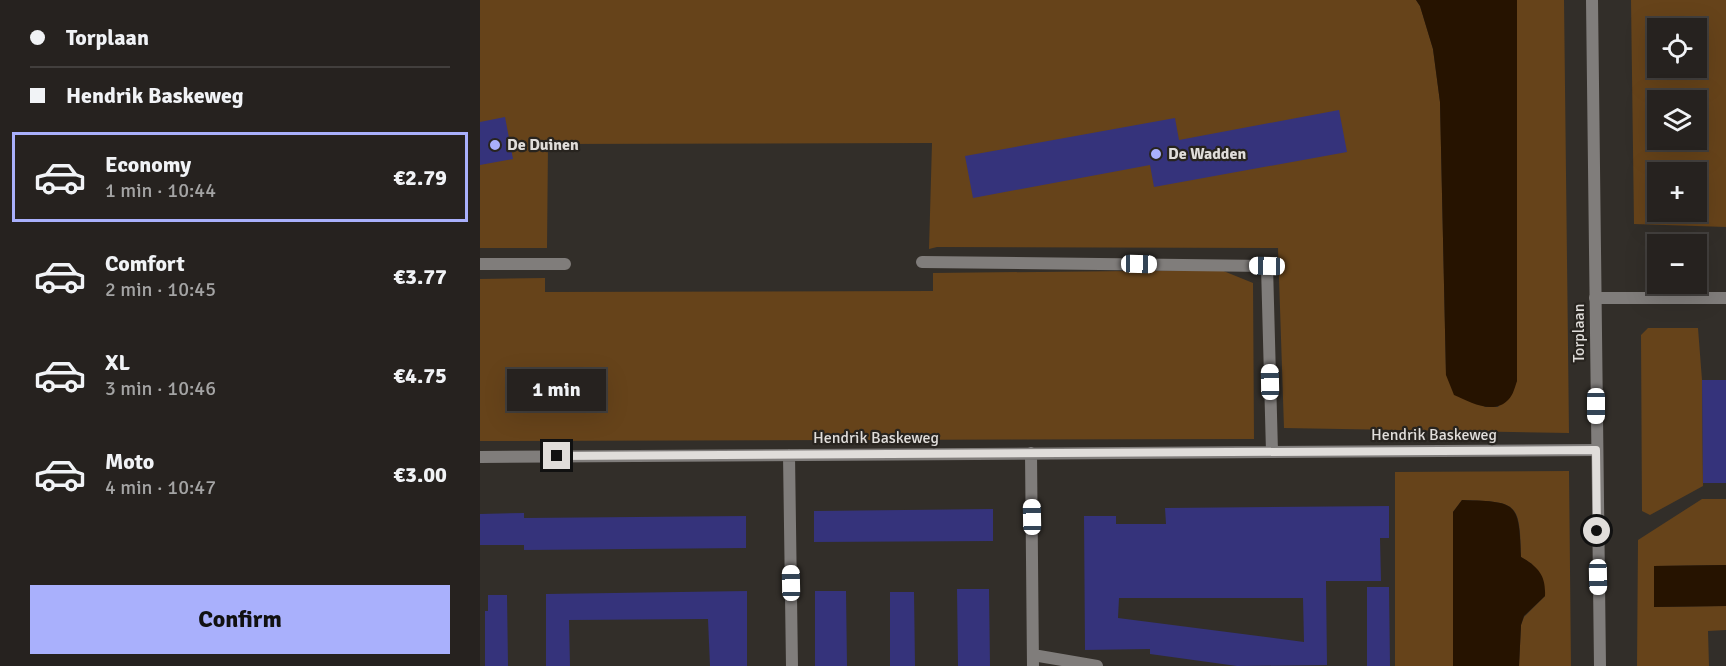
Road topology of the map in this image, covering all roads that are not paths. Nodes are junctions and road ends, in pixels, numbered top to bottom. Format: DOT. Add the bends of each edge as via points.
graph roads {
  1 [pos="1592,0"];
  2 [pos="922,262"];
  3 [pos="480,264"];
  4 [pos="565,264"];
  5 [pos="1595,298"];
  6 [pos="1726,298"];
  7 [pos="1596,450"];
  8 [pos="1272,452"];
  9 [pos="1031,453"];
  10 [pos="789,455"];
  11 [pos="480,457"];
  12 [pos="1033,661"];
  13 [pos="792,666"];
  14 [pos="1097,666"];
  15 [pos="1600,666"];
  1 -- 5 [label="street, Torplaan"];
  2 -- 8 [label="street" via="1267,266"];
  3 -- 4 [label="street"];
  5 -- 6 [label="street"];
  5 -- 7 [label="street, Torplaan"];
  7 -- 8 [label="street, Hendrik Baskeweg"];
  7 -- 15 [label="street, Torplaan"];
  8 -- 9 [label="street, Hendrik Baskeweg"];
  9 -- 10 [label="street, Hendrik Baskeweg"];
  9 -- 12 [label="street"];
  10 -- 11 [label="street, Hendrik Baskeweg"];
  10 -- 13 [label="street"];
  12 -- 14 [label="street"];
}
